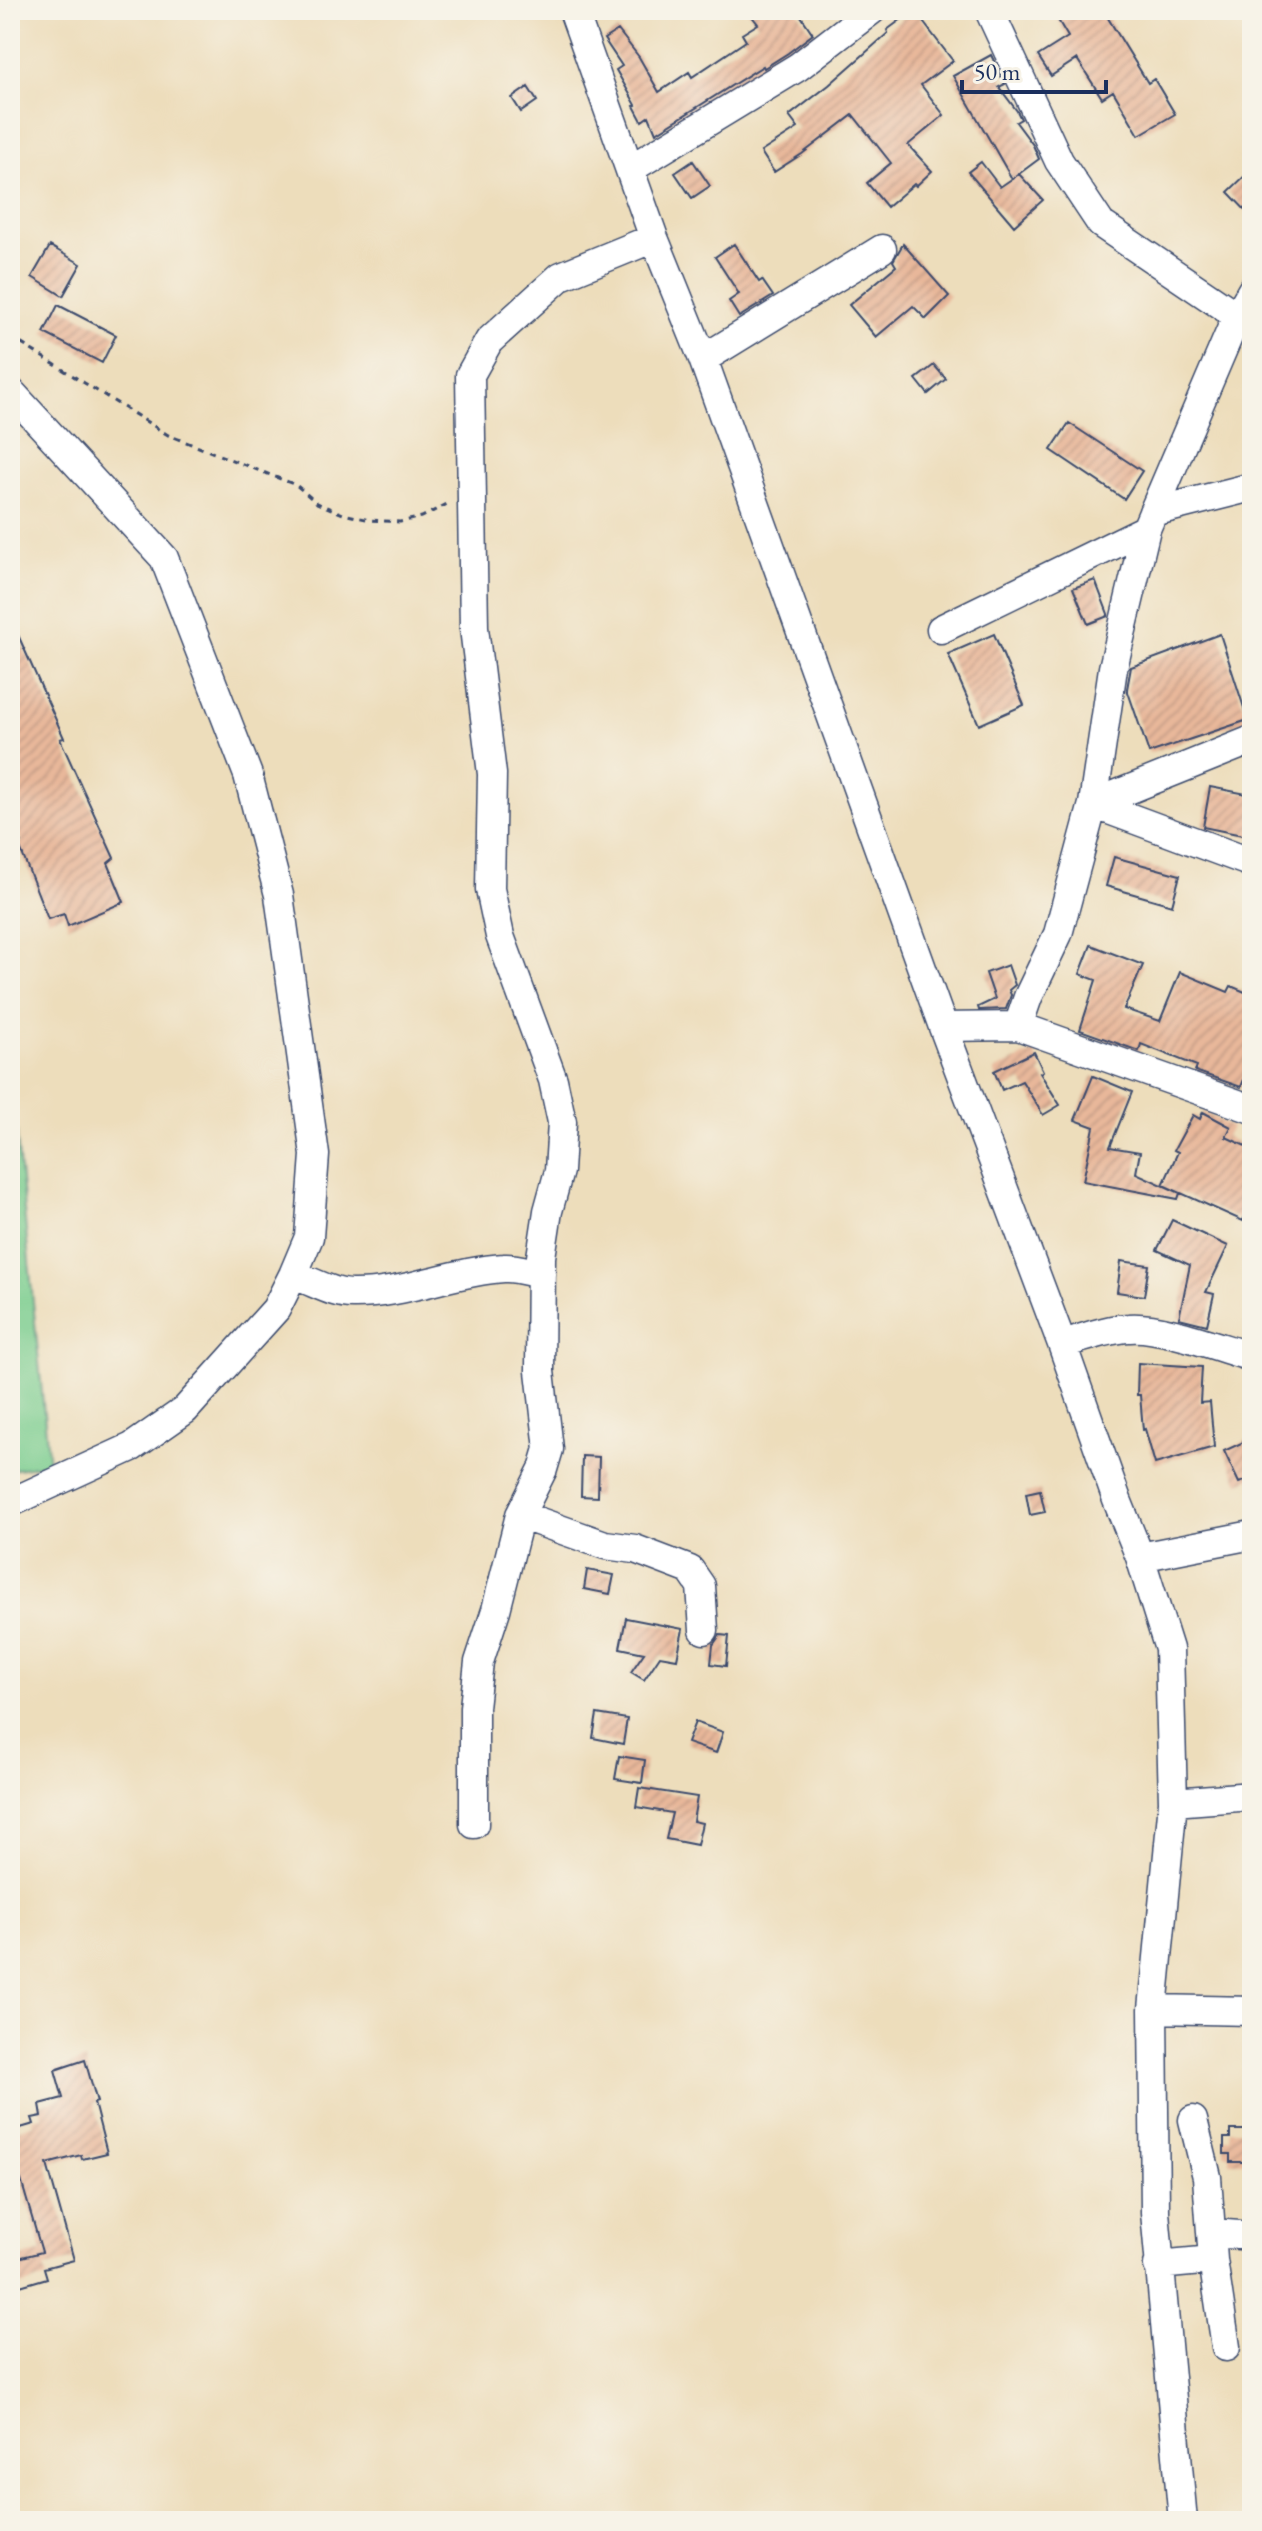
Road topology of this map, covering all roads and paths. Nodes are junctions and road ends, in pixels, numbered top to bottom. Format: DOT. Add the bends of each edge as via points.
graph roads {
  1 [pos="573,10"];
  2 [pos="872,10"];
  3 [pos="989,10"];
  4 [pos="630,169"];
  5 [pos="654,238"];
  6 [pos="882,249"];
  7 [pos="1252,290"];
  8 [pos="1237,316"];
  9 [pos="10,340"];
  10 [pos="703,359"];
  11 [pos="10,391"];
  12 [pos="1252,487"];
  13 [pos="470,488"];
  14 [pos="1149,520"];
  15 [pos="941,629"];
  16 [pos="1252,740"];
  17 [pos="1093,804"];
  18 [pos="1252,863"];
  19 [pos="1018,1026"];
  20 [pos="943,1027"];
  21 [pos="1252,1109"];
  22 [pos="541,1274"];
  23 [pos="293,1275"];
  24 [pos="1062,1344"];
  25 [pos="1252,1357"];
  26 [pos="10,1503"];
  27 [pos="520,1515"];
  28 [pos="1252,1535"];
  29 [pos="1140,1557"];
  30 [pos="704,1630"];
  31 [pos="1252,1796"];
  32 [pos="1173,1802"];
  33 [pos="474,1824"];
  34 [pos="1153,2009"];
  35 [pos="1252,2011"];
  36 [pos="1193,2120"];
  37 [pos="1252,2236"];
  38 [pos="1213,2246"];
  39 [pos="1158,2265"];
  40 [pos="1226,2347"];
  41 [pos="1183,2521"];
  1 -- 4 [label="street"];
  2 -- 4 [label="street" via="798,67"];
  3 -- 8 [label="street" via="1059,161 1101,224"];
  4 -- 5 [label="street"];
  5 -- 10 [label="street"];
  5 -- 13 [label="street" via="561,276 489,341 470,375"];
  6 -- 10 [label="street"];
  7 -- 8 [label="street"];
  8 -- 14 [label="street"];
  9 -- 13 [label="path" via="168,435 296,485 317,503 343,514 400,522 439,510"];
  10 -- 20 [label="street"];
  11 -- 23 [label="street" via="164,558 248,775 279,895 315,1155 309,1237"];
  12 -- 14 [label="street"];
  13 -- 22 [label="street" via="474,628 492,774 490,889 500,936 553,1080 562,1122"];
  14 -- 15 [label="street"];
  14 -- 17 [label="street" via="1113,668"];
  16 -- 17 [label="street"];
  17 -- 18 [label="street"];
  17 -- 19 [label="street" via="1058,934"];
  19 -- 20 [label="street"];
  19 -- 21 [label="street"];
  20 -- 24 [label="street"];
  22 -- 23 [label="street" via="507,1267 351,1294"];
  22 -- 27 [label="street" via="540,1371 549,1449"];
  23 -- 26 [label="street" via="276,1309 185,1410 132,1447"];
  24 -- 25 [label="street" via="1130,1327 1151,1328"];
  24 -- 29 [label="street"];
  27 -- 30 [label="street" via="690,1570 701,1586"];
  27 -- 33 [label="street" via="479,1662"];
  28 -- 29 [label="street"];
  29 -- 32 [label="street" via="1169,1649"];
  31 -- 32 [label="street"];
  32 -- 34 [label="street"];
  34 -- 35 [label="street"];
  34 -- 39 [label="street"];
  36 -- 38 [label="street" via="1207,2177"];
  37 -- 38 [label="street"];
  38 -- 39 [label="street"];
  38 -- 40 [label="street"];
  39 -- 41 [label="street"];
}
